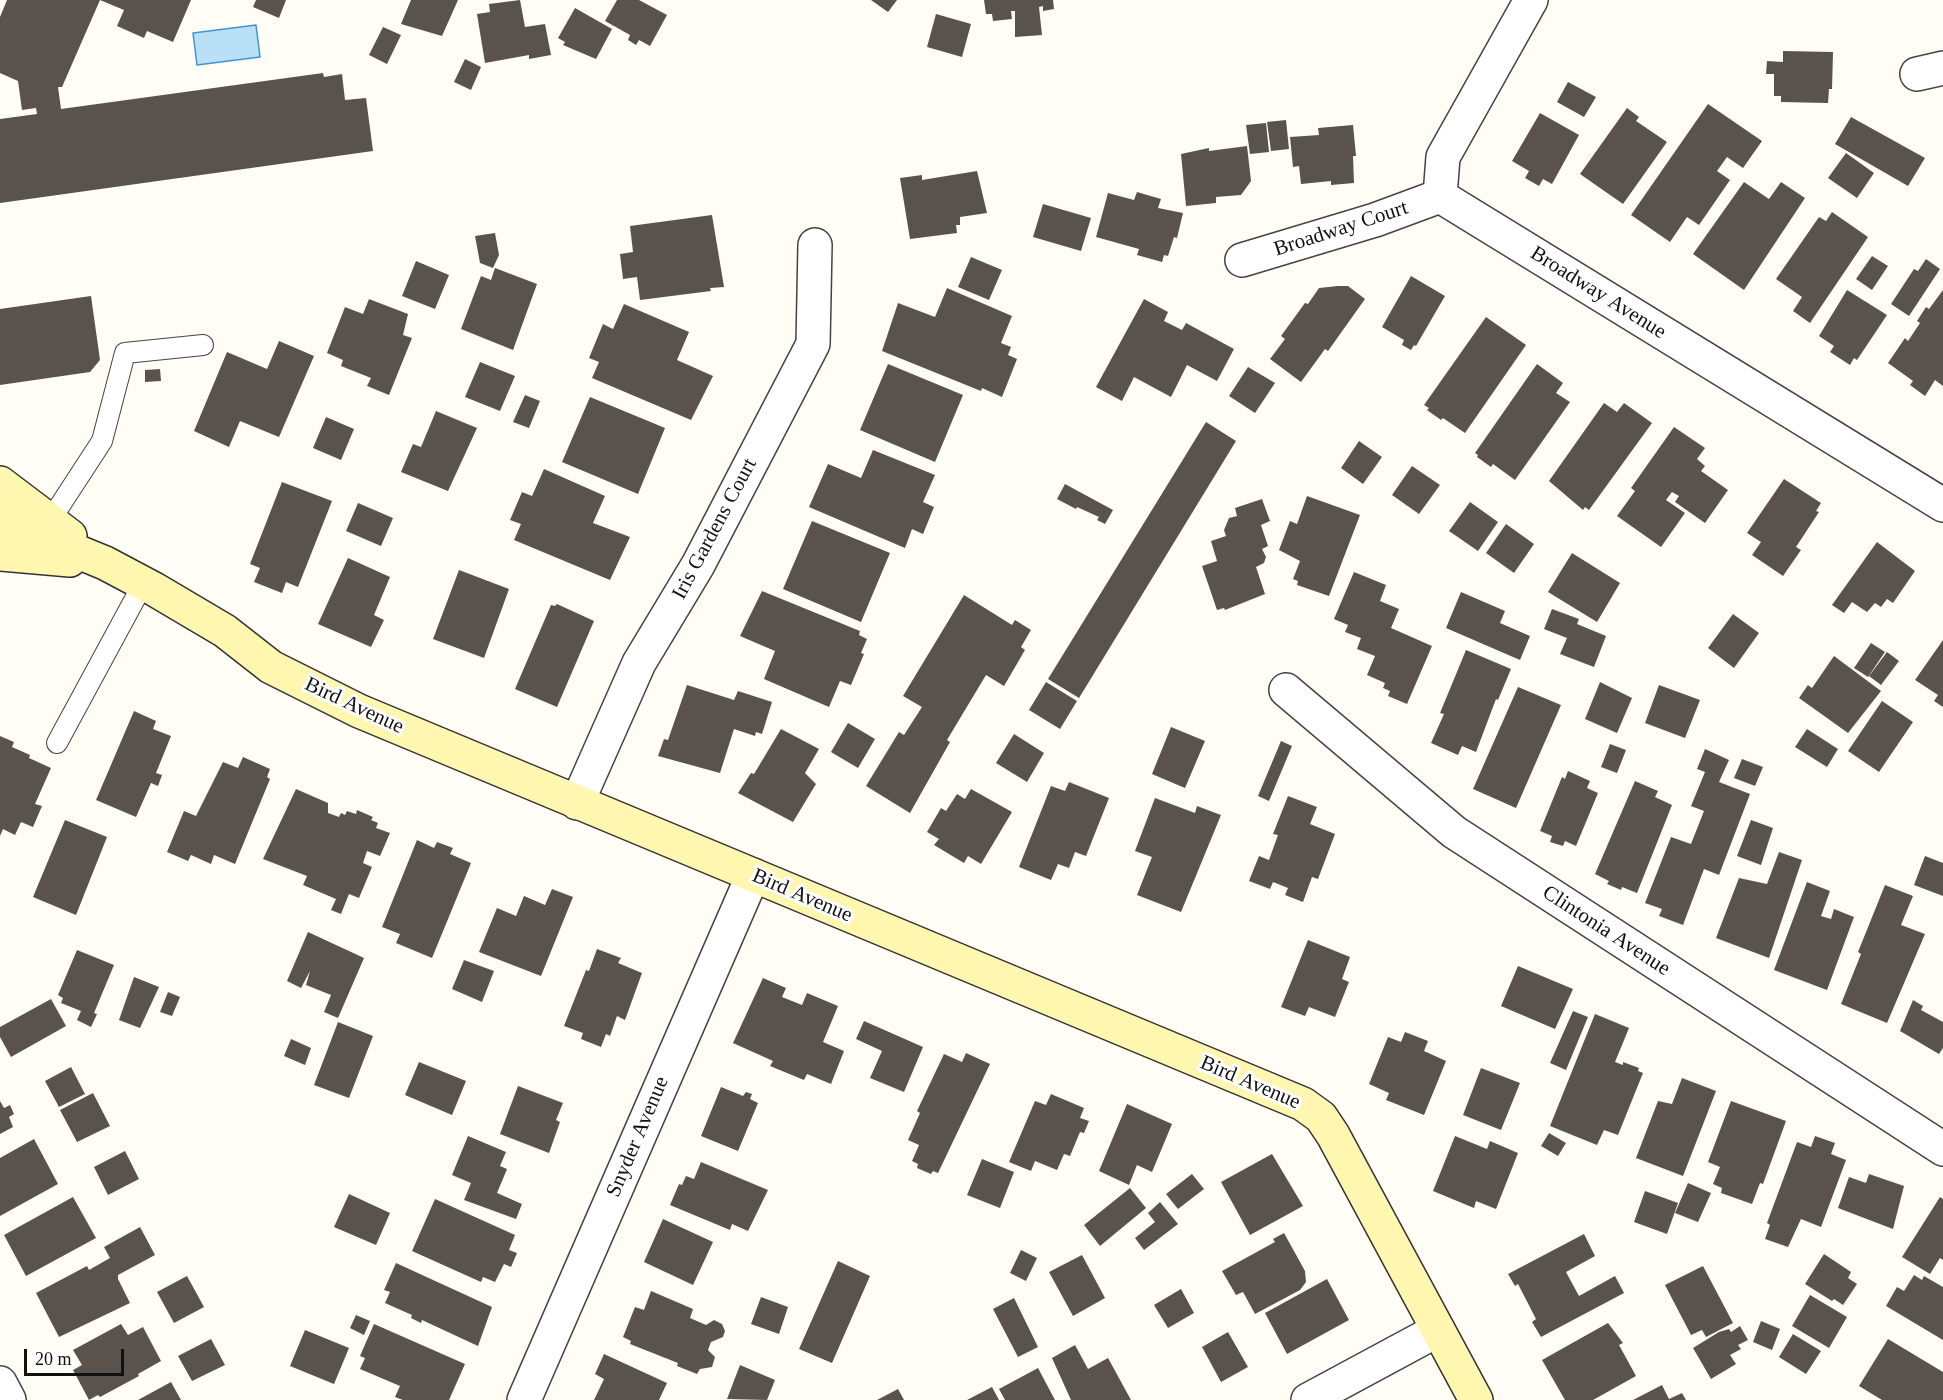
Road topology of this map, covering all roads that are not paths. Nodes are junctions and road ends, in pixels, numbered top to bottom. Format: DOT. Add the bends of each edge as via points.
graph roads {
  1 [pos="1531,0"];
  2 [pos="1440,196"];
  3 [pos="815,245"];
  4 [pos="1242,260"];
  5 [pos="203,345"];
  6 [pos="0,483"];
  7 [pos="1943,505"];
  8 [pos="0,520"];
  9 [pos="41,538"];
  10 [pos="0,554"];
  11 [pos="143,584"];
  12 [pos="1286,690"];
  13 [pos="57,743"];
  14 [pos="577,803"];
  15 [pos="753,875"];
  16 [pos="1943,1149"];
  17 [pos="1438,1330"];
  18 [pos="0,1383"];
  19 [pos="9,1400"];
  20 [pos="524,1400"];
  21 [pos="1308,1400"];
  22 [pos="1476,1400"];
  1 -- 2 [label="street" via="1443,157"];
  2 -- 4 [label="street, Broadway Court"];
  2 -- 7 [label="street, Broadway Avenue"];
  3 -- 14 [label="street, Iris Gardens Court" via="813,344 698,566 639,663"];
  5 -- 9 [label="lane" via="125,353 102,441"];
  6 -- 9 [label="main road"];
  8 -- 9 [label="main road"];
  9 -- 10 [label="main road"];
  9 -- 11 [label="main road, Bird Avenue" via="105,563"];
  11 -- 13 [label="lane"];
  11 -- 14 [label="main road, Bird Avenue" via="225,632 271,667 359,711"];
  12 -- 16 [label="street, Clintonia Avenue" via="1454,832"];
  14 -- 15 [label="main road, Bird Avenue"];
  15 -- 17 [label="main road, Bird Avenue" via="1302,1104 1321,1117 1333,1136"];
  15 -- 20 [label="street, Snyder Avenue"];
  17 -- 21 [label="street"];
  17 -- 22 [label="main road, Bird Avenue"];
  18 -- 19 [label="street"];
}
